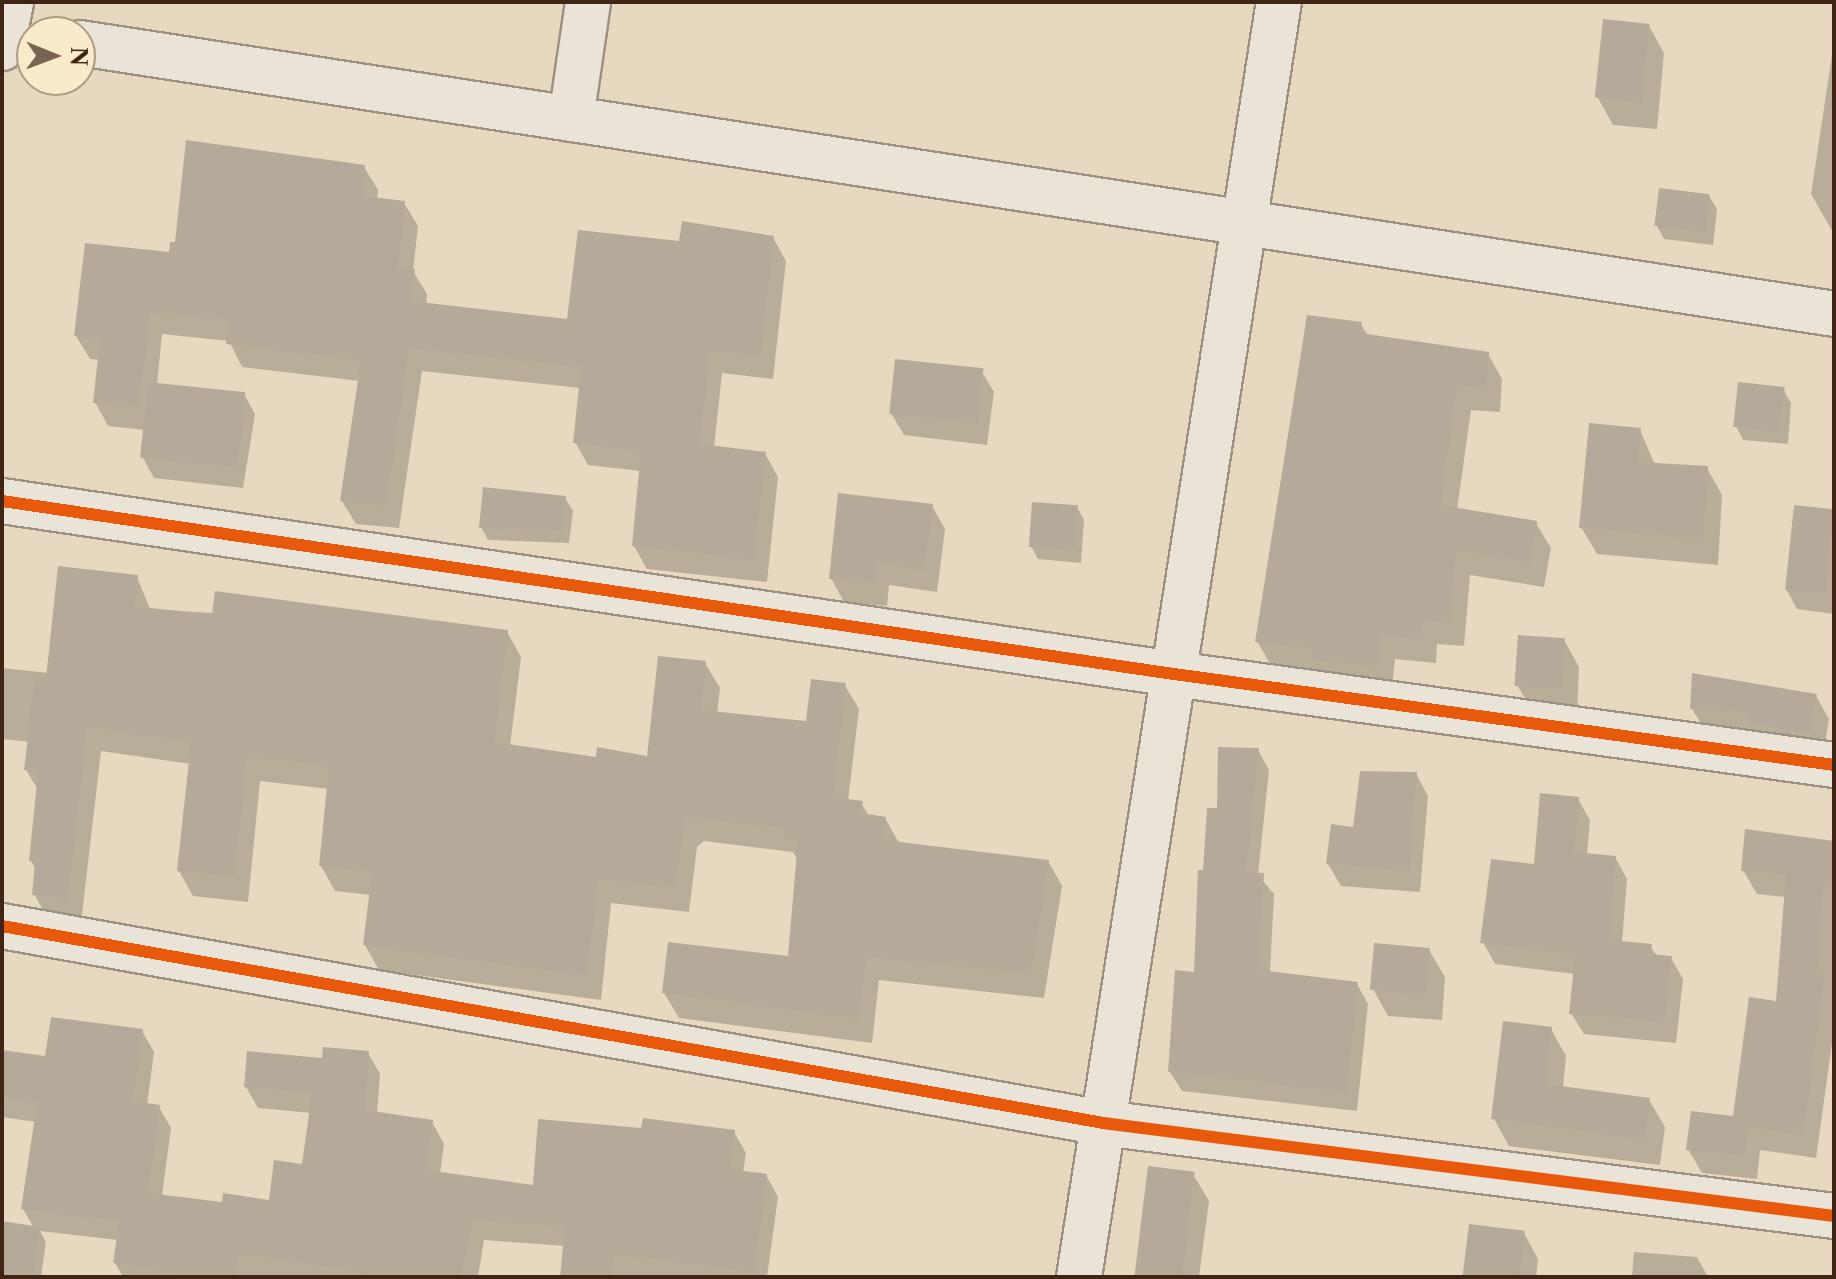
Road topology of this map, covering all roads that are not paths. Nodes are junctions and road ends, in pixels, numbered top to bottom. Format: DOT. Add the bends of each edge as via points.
graph roads {
  1 [pos="588,2"];
  2 [pos="1279,2"];
  3 [pos="96,45"];
  4 [pos="571,119"];
  5 [pos="1244,223"];
  6 [pos="1834,314"];
  7 [pos="2,501"];
  8 [pos="1174,674"];
  9 [pos="1834,765"];
  10 [pos="2,926"];
  11 [pos="1103,1123"];
  12 [pos="1834,1216"];
  13 [pos="1079,1277"];
  1 -- 4 [label="street"];
  2 -- 5 [label="street"];
  3 -- 4 [label="street"];
  4 -- 5 [label="street"];
  5 -- 6 [label="street"];
  5 -- 8 [label="street"];
  7 -- 8 [label="street"];
  8 -- 9 [label="street"];
  8 -- 11 [label="street"];
  10 -- 11 [label="street"];
  11 -- 12 [label="street"];
  11 -- 13 [label="street"];
}
